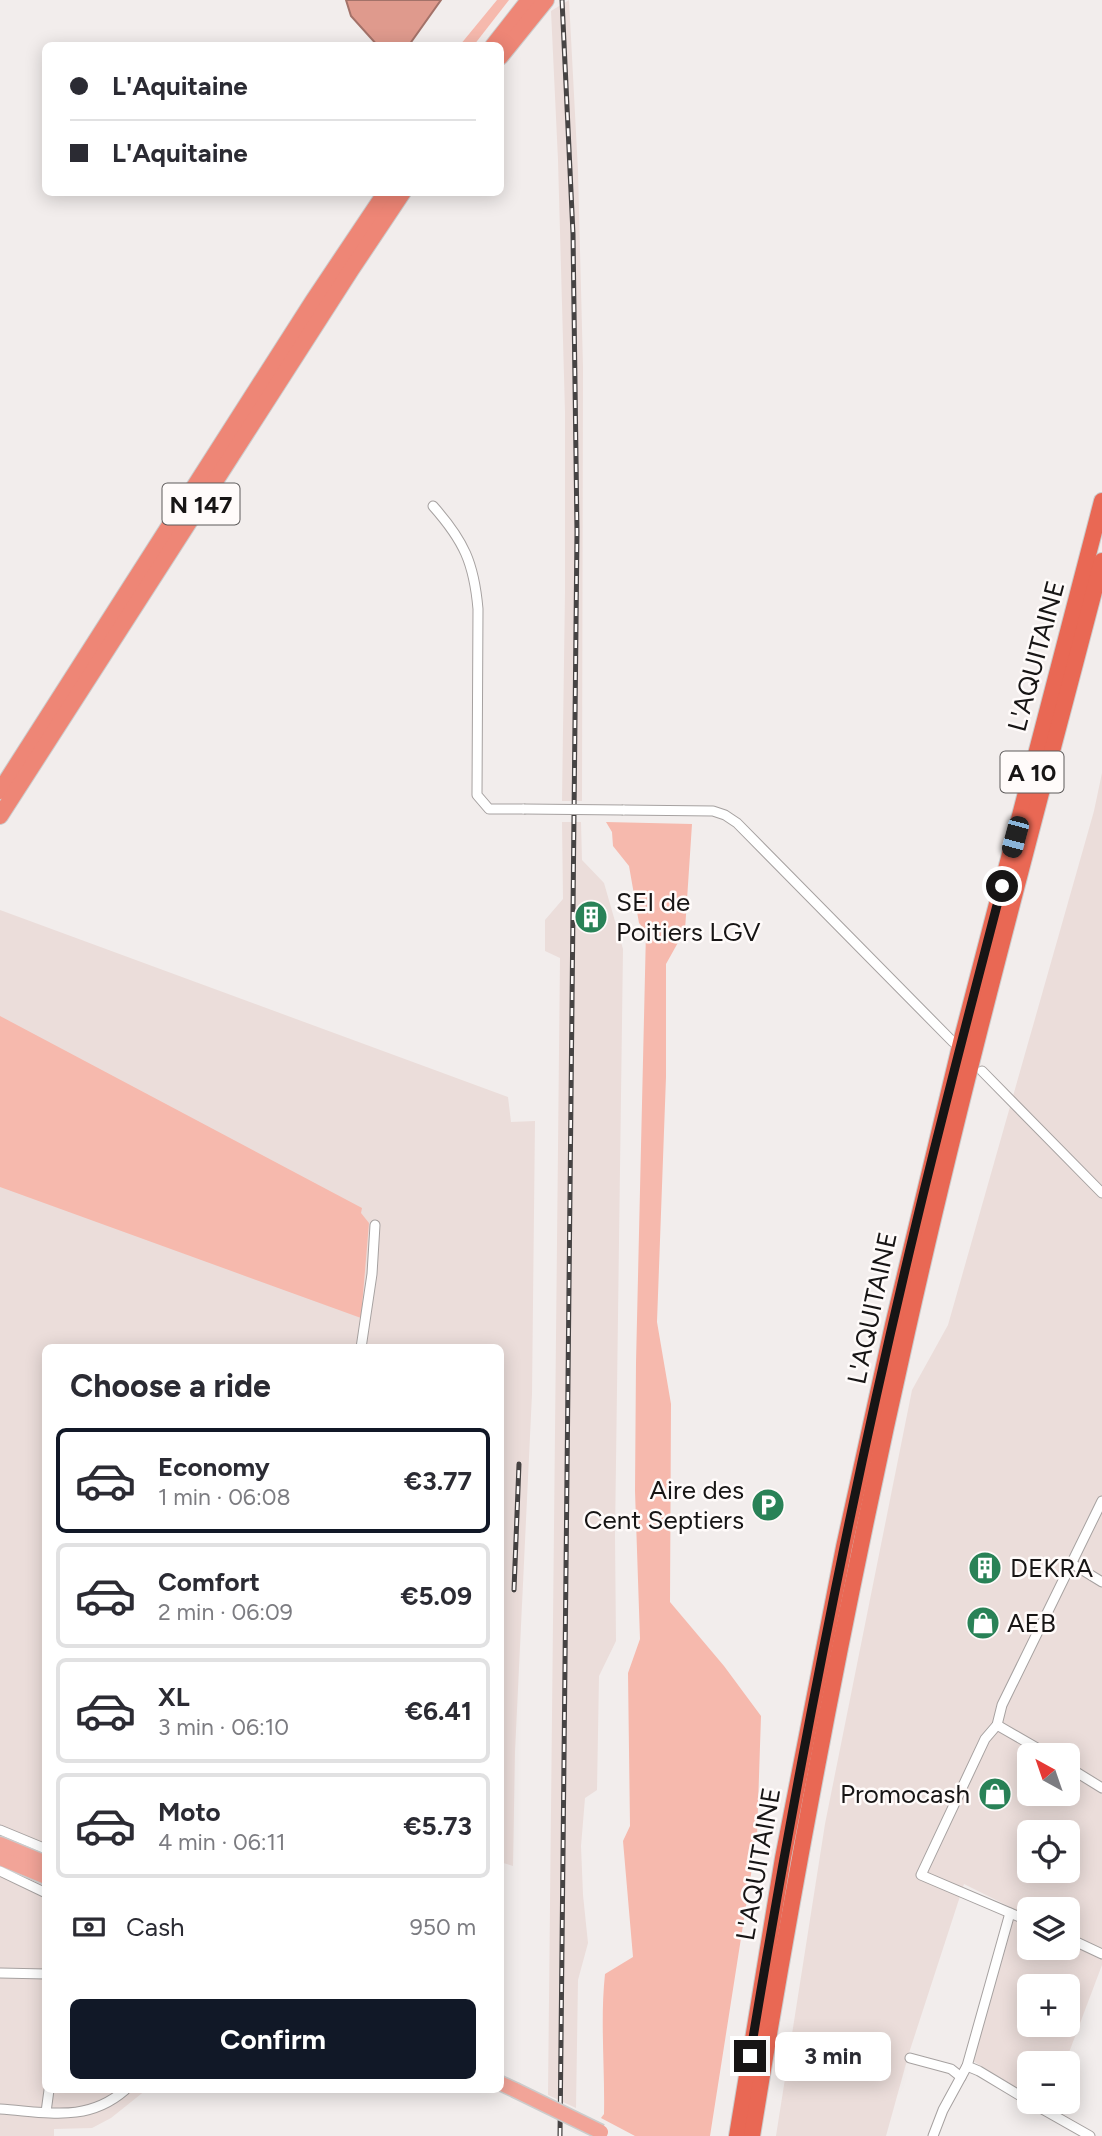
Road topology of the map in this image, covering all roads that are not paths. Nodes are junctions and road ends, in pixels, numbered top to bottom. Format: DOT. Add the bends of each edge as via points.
graph roads {
  1 [pos="522,0"];
  2 [pos="529,0"];
  3 [pos="546,0"];
  4 [pos="509,25"];
  5 [pos="496,42"];
  6 [pos="504,52"];
  7 [pos="383,196"];
  8 [pos="400,196"];
  9 [pos="1102,501"];
  10 [pos="433,506"];
  11 [pos="1102,561"];
  12 [pos="0,791"];
  13 [pos="0,816"];
  14 [pos="953,1042"];
  15 [pos="982,1071"];
  16 [pos="1102,1193"];
  17 [pos="375,1225"];
  18 [pos="362,1344"];
  19 [pos="1102,1501"];
  20 [pos="1071,1563"];
  21 [pos="1102,1582"];
  22 [pos="997,1725"];
  23 [pos="1028,1743"];
  24 [pos="1080,1774"];
  25 [pos="1102,1788"];
  26 [pos="0,1830"];
  27 [pos="0,1844"];
  28 [pos="42,1847"];
  29 [pos="0,1858"];
  30 [pos="42,1861"];
  31 [pos="0,1871"];
  32 [pos="42,1875"];
  33 [pos="42,1891"];
  34 [pos="1010,1913"];
  35 [pos="1017,1916"];
  36 [pos="1080,1944"];
  37 [pos="1102,1954"];
  38 [pos="0,1973"];
  39 [pos="42,1974"];
  40 [pos="910,2058"];
  41 [pos="967,2066"];
  42 [pos="961,2077"];
  43 [pos="504,2085"];
  44 [pos="49,2093"];
  45 [pos="120,2093"];
  46 [pos="1017,2093"];
  47 [pos="0,2109"];
  48 [pos="46,2112"];
  49 [pos="1052,2114"];
  50 [pos="605,2134"];
  51 [pos="737,2136"];
  52 [pos="752,2136"];
  53 [pos="933,2136"];
  54 [pos="1090,2136"];
  1 -- 4 [label="highway"];
  2 -- 4 [label="highway"];
  3 -- 6 [label="highway"];
  4 -- 5 [label="highway"];
  7 -- 12 [label="highway, N 147"];
  8 -- 13 [label="highway, N 147"];
  9 -- 51 [label="highway, L'AQUITAINE / A 10" via="915,1225 822,1654"];
  10 -- 14 [label="street, bridge" via="462,542 476,584 477,794 489,809 713,811 725,815"];
  11 -- 52 [label="highway, L'AQUITAINE / A 10" via="904,1342 822,1735"];
  15 -- 16 [label="street"];
  17 -- 18 [label="street"];
  19 -- 20 [label="street"];
  20 -- 21 [label="street"];
  20 -- 22 [label="street" via="1002,1705"];
  22 -- 23 [label="street"];
  22 -- 34 [label="street" via="985,1739 920,1875"];
  24 -- 25 [label="street"];
  26 -- 28 [label="street"];
  27 -- 30 [label="main road"];
  29 -- 32 [label="main road"];
  31 -- 33 [label="street"];
  34 -- 35 [label="street"];
  34 -- 41 [label="street"];
  36 -- 37 [label="street"];
  38 -- 39 [label="street"];
  40 -- 42 [label="street" via="951,2069"];
  41 -- 42 [label="street"];
  41 -- 46 [label="street"];
  42 -- 53 [label="street"];
  43 -- 50 [label="main road, bridge"];
  44 -- 48 [label="street"];
  45 -- 48 [label="street" via="94,2110"];
  47 -- 48 [label="street"];
  49 -- 54 [label="street"];
}
